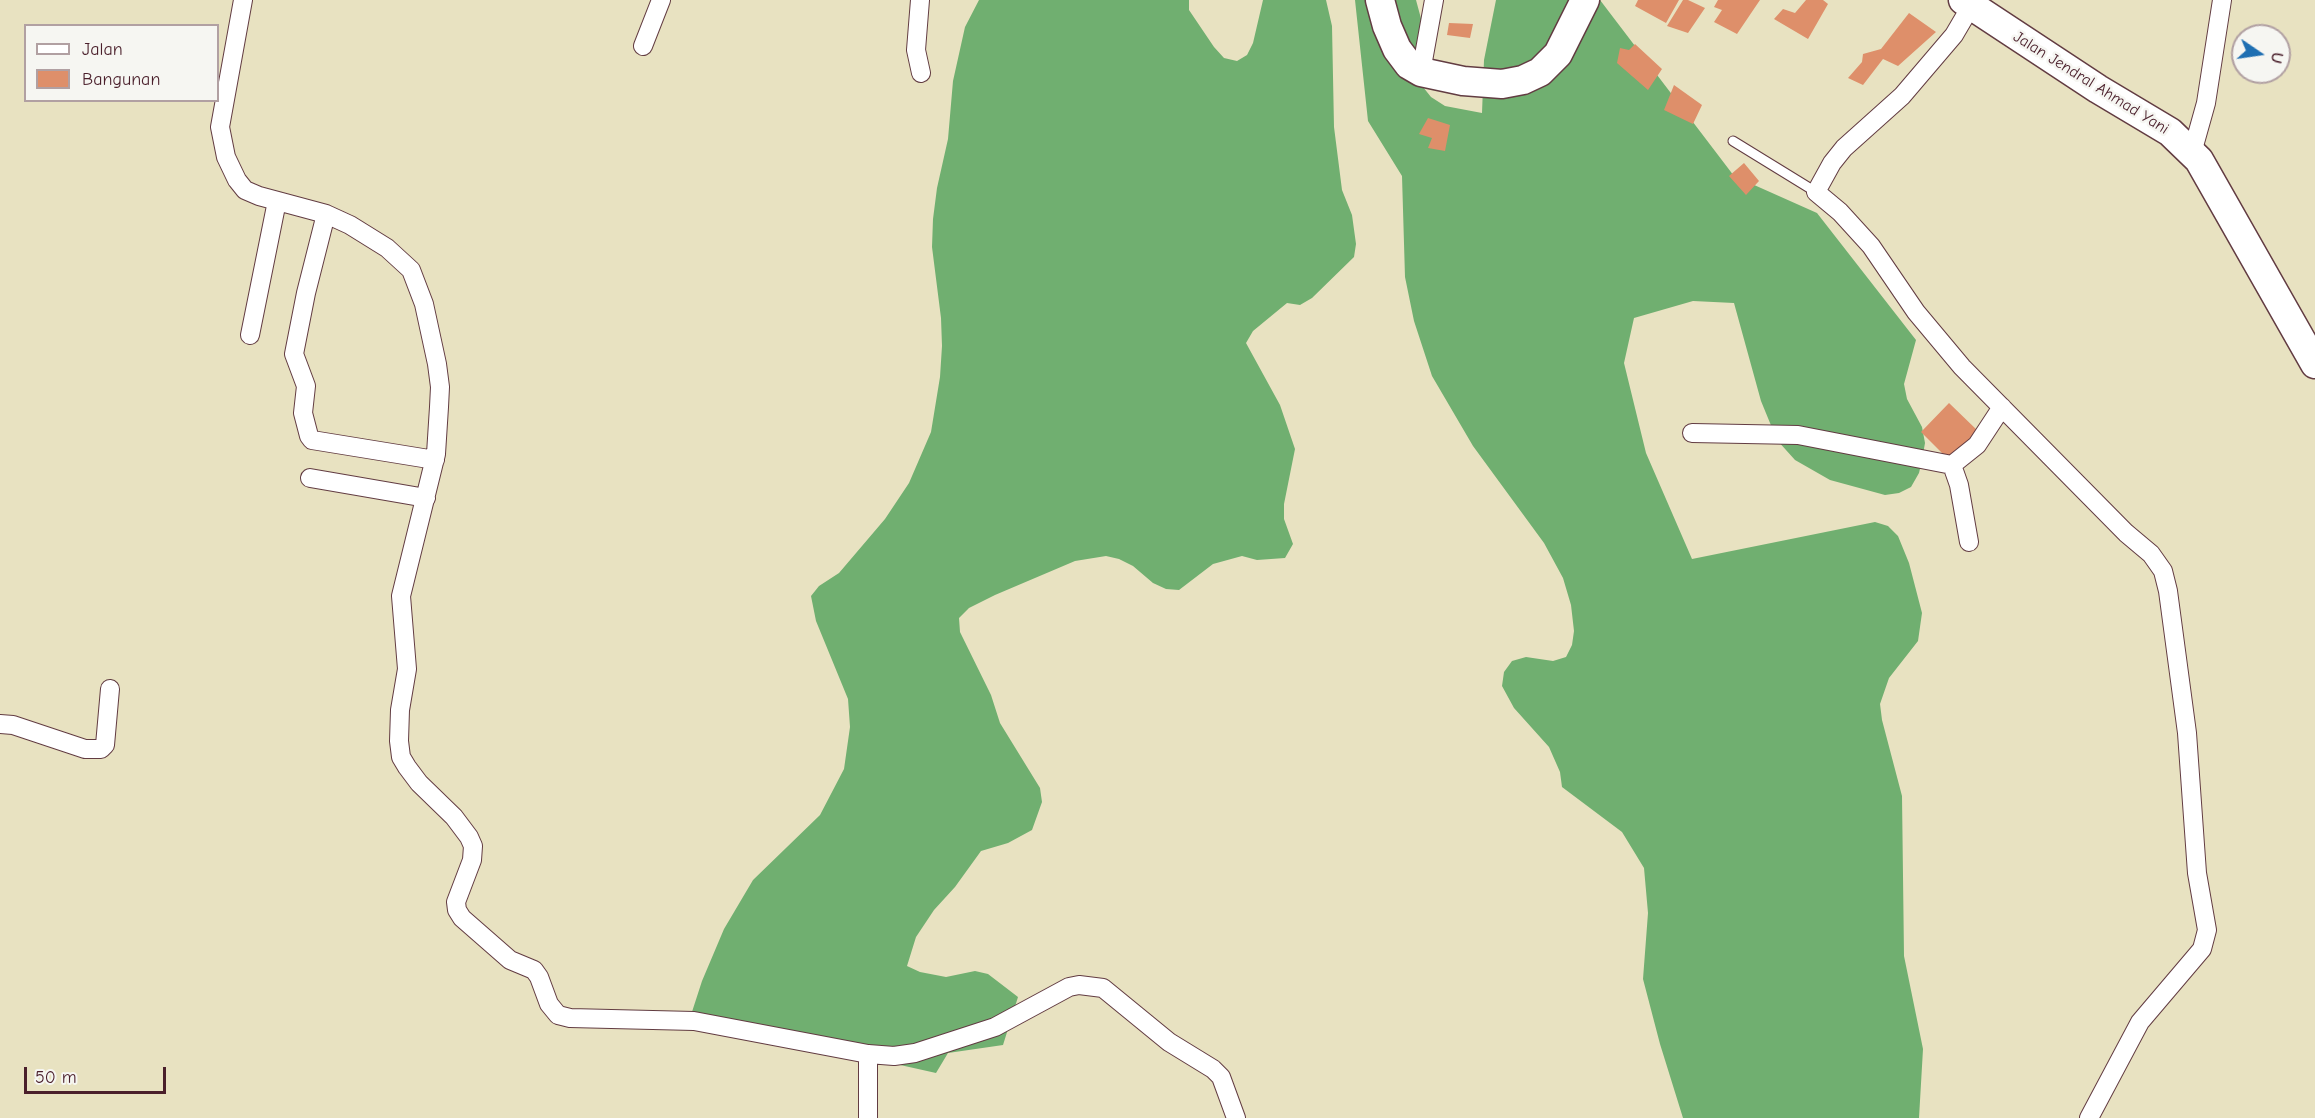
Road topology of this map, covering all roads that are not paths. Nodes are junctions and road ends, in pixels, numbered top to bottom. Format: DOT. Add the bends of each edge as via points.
graph roads {
  1 [pos="243,0"];
  2 [pos="661,0"];
  3 [pos="920,0"];
  4 [pos="1380,0"];
  5 [pos="1434,0"];
  6 [pos="1585,0"];
  7 [pos="2222,0"];
  8 [pos="1967,3"];
  9 [pos="643,46"];
  10 [pos="1421,72"];
  11 [pos="921,73"];
  12 [pos="1734,141"];
  13 [pos="2192,153"];
  14 [pos="1816,192"];
  15 [pos="277,201"];
  16 [pos="326,214"];
  17 [pos="250,335"];
  18 [pos="2315,364"];
  19 [pos="2002,407"];
  20 [pos="1692,433"];
  21 [pos="435,460"];
  22 [pos="1952,465"];
  23 [pos="310,478"];
  24 [pos="426,498"];
  25 [pos="1969,542"];
  26 [pos="110,689"];
  27 [pos="0,724"];
  28 [pos="868,1054"];
  29 [pos="868,1118"];
  30 [pos="1236,1118"];
  31 [pos="2089,1118"];
  1 -- 15 [label="street" via="220,127 226,157 242,187"];
  2 -- 9 [label="street"];
  3 -- 11 [label="street" via="916,50"];
  4 -- 10 [label="main road" via="1397,49 1409,65"];
  5 -- 10 [label="street"];
  6 -- 10 [label="main road" via="1558,54 1540,72 1523,81 1463,81"];
  7 -- 13 [label="street" via="2206,103"];
  8 -- 13 [label="main road, Jalan Jendral Ahmad Yani" via="2170,132"];
  8 -- 14 [label="street" via="1954,35 1902,96 1844,148"];
  12 -- 14 [label="lane"];
  13 -- 18 [label="main road, Jalan Jendral Ahmad Yani" via="2222,197"];
  14 -- 19 [label="street" via="1871,246 1916,312"];
  15 -- 16 [label="street"];
  15 -- 17 [label="street"];
  16 -- 21 [label="street" via="387,248 411,270 424,304 440,387"];
  16 -- 21 [label="street" via="294,354 306,386 303,413 309,436 326,443"];
  19 -- 22 [label="street" via="1977,445"];
  19 -- 31 [label="street" via="2151,554 2163,571 2187,733 2197,873 2207,930 2202,949 2140,1022"];
  20 -- 22 [label="street" via="1798,435"];
  21 -- 24 [label="street"];
  22 -- 25 [label="street"];
  23 -- 24 [label="street"];
  24 -- 28 [label="street" via="400,596 407,669 399,741 407,767 470,837 472,860 456,902 462,918 510,960 534,970 558,1015 694,1021"];
  26 -- 27 [label="street" via="105,746 101,749 85,749"];
  28 -- 29 [label="street"];
  28 -- 30 [label="street" via="915,1053 995,1027 1058,992 1089,985 1103,988 1169,1042 1213,1069 1221,1077"];
}
